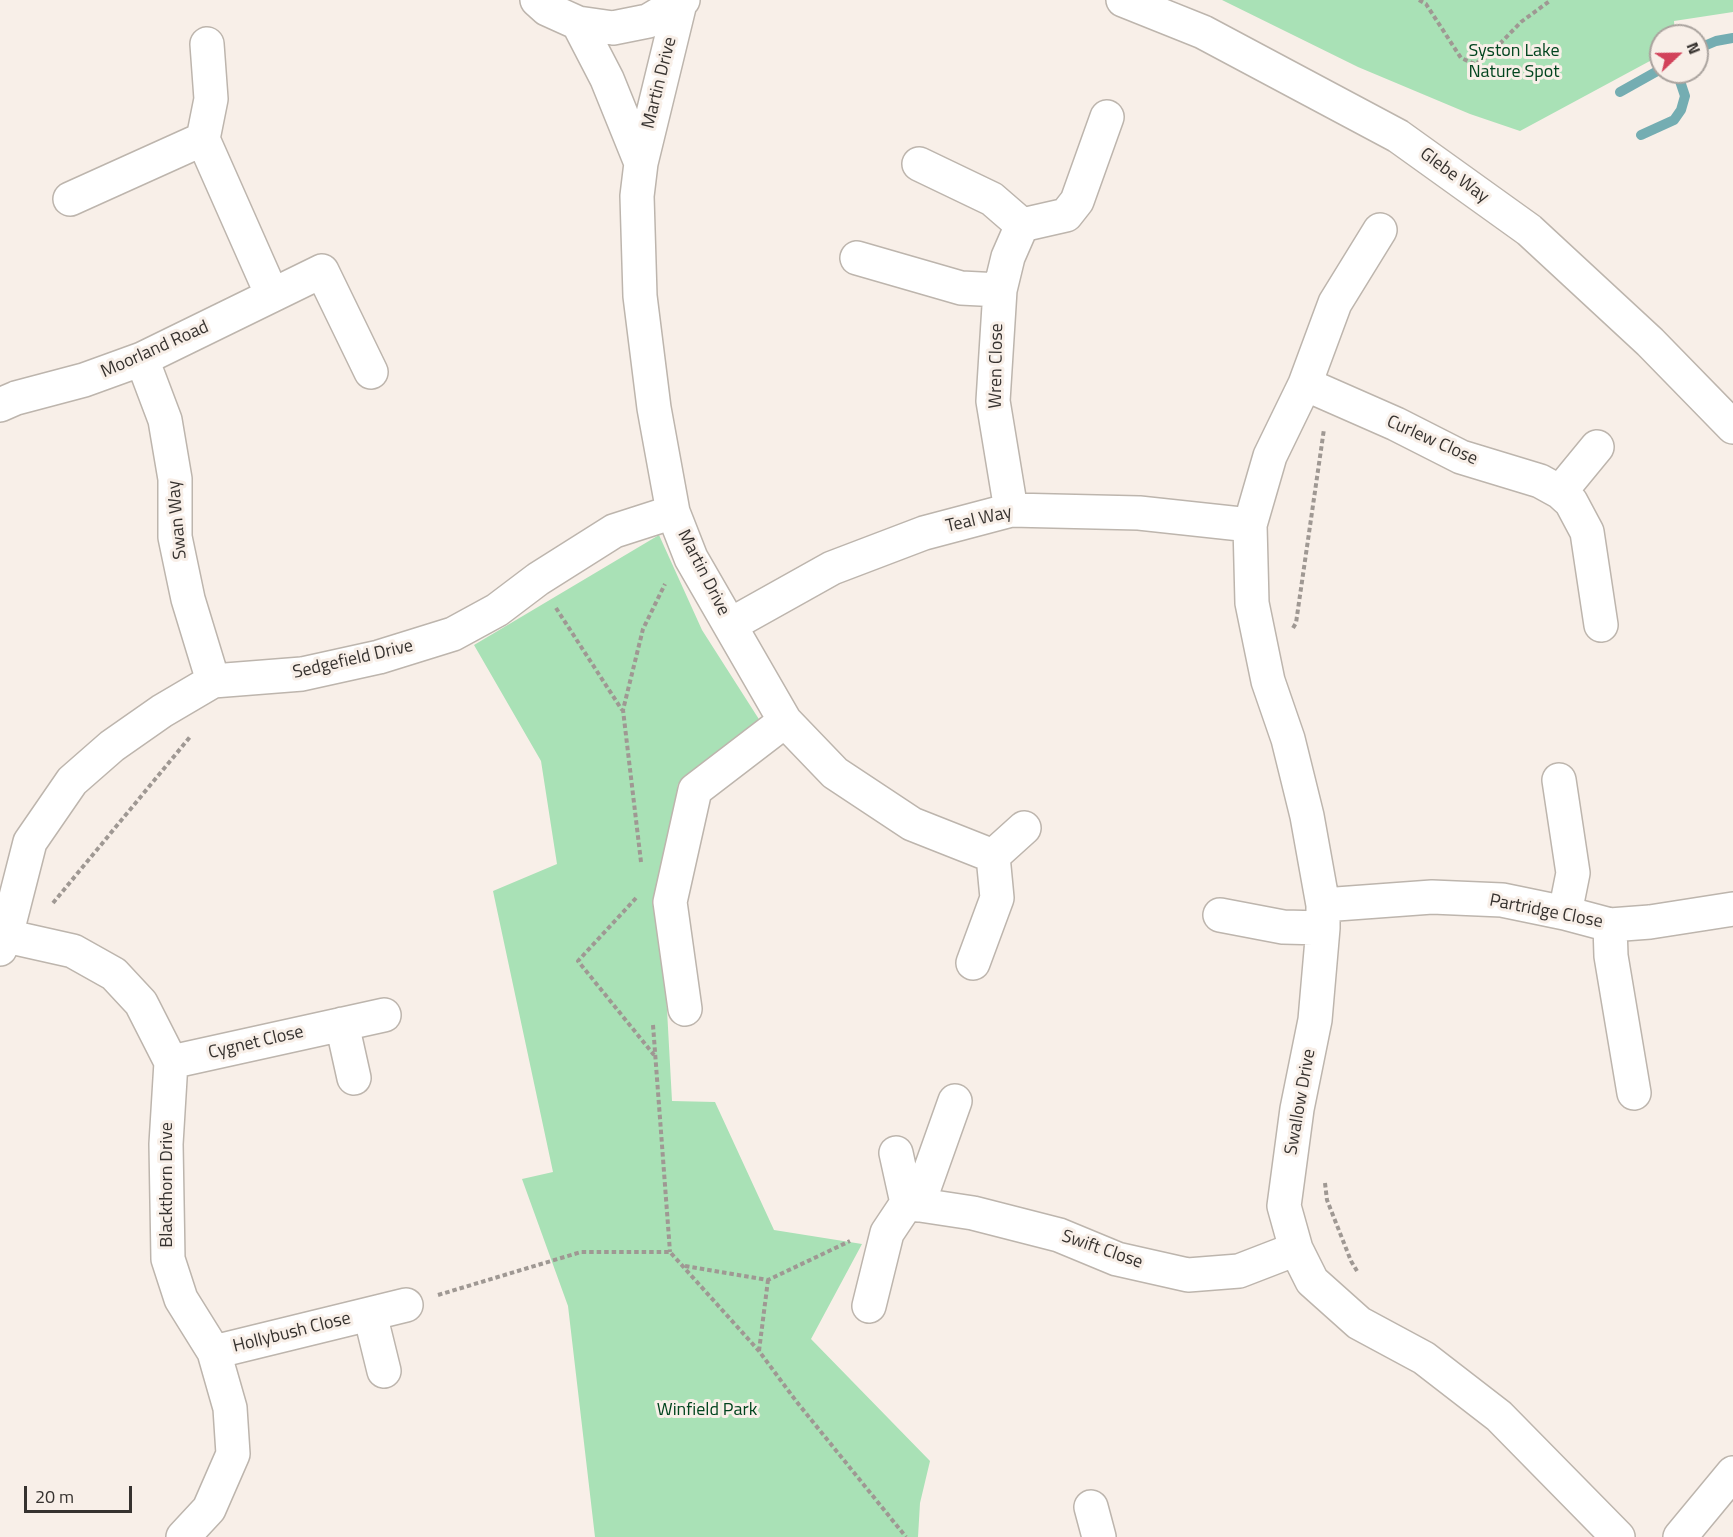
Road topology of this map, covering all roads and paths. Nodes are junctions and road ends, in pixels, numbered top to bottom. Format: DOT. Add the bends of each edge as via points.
graph roads {
  1 [pos="537,0"];
  2 [pos="1123,0"];
  3 [pos="1419,0"];
  4 [pos="1551,0"];
  5 [pos="682,2"];
  6 [pos="578,23"];
  7 [pos="207,44"];
  8 [pos="1107,117"];
  9 [pos="203,139"];
  10 [pos="641,163"];
  11 [pos="919,164"];
  12 [pos="70,199"];
  13 [pos="1022,225"];
  14 [pos="1380,230"];
  15 [pos="857,258"];
  16 [pos="1000,290"];
  17 [pos="272,295"];
  18 [pos="142,359"];
  19 [pos="371,372"];
  20 [pos="1320,390"];
  21 [pos="0,405"];
  22 [pos="1733,427"];
  23 [pos="1597,447"];
  24 [pos="1560,492"];
  25 [pos="1011,510"];
  26 [pos="673,512"];
  27 [pos="1250,525"];
  28 [pos="538,579"];
  29 [pos="730,625"];
  30 [pos="1601,625"];
  31 [pos="1291,632"];
  32 [pos="213,681"];
  33 [pos="623,710"];
  34 [pos="785,721"];
  35 [pos="190,737"];
  36 [pos="1559,780"];
  37 [pos="1024,828"];
  38 [pos="993,856"];
  39 [pos="637,897"];
  40 [pos="1733,909"];
  41 [pos="1565,913"];
  42 [pos="1220,915"];
  43 [pos="1323,917"];
  44 [pos="1610,925"];
  45 [pos="11,942"];
  46 [pos="973,963"];
  47 [pos="685,1009"];
  48 [pos="384,1015"];
  49 [pos="342,1024"];
  50 [pos="655,1056"];
  51 [pos="171,1062"];
  52 [pos="354,1078"];
  53 [pos="1634,1093"];
  54 [pos="955,1101"];
  55 [pos="896,1153"];
  56 [pos="1324,1178"];
  57 [pos="912,1204"];
  58 [pos="888,1233"];
  59 [pos="1296,1250"];
  60 [pos="684,1266"];
  61 [pos="1363,1279"];
  62 [pos="768,1280"];
  63 [pos="406,1305"];
  64 [pos="869,1305"];
  65 [pos="370,1314"];
  66 [pos="759,1351"];
  67 [pos="214,1352"];
  68 [pos="384,1371"];
  69 [pos="1733,1473"];
  70 [pos="183,1537"];
  71 [pos="906,1537"];
  72 [pos="1618,1537"];
  73 [pos="1680,1537"];
  1 -- 6 [label="street"];
  2 -- 22 [label="street, Glebe Way" via="1203,32 1398,136 1529,230 1650,342"];
  3 -- 4 [label="path" via="1426,4 1461,58 1475,64"];
  5 -- 6 [label="street" via="648,21 613,28"];
  5 -- 10 [label="street, Martin Drive"];
  6 -- 10 [label="street, Martin Drive" via="607,79"];
  7 -- 9 [label="street" via="211,99"];
  8 -- 13 [label="street" via="1077,201 1066,214"];
  9 -- 12 [label="street"];
  9 -- 17 [label="street"];
  10 -- 26 [label="street, Martin Drive" via="637,196 640,296 654,408"];
  11 -- 13 [label="street" via="992,199"];
  13 -- 16 [label="street, Wren Close" via="1008,257"];
  14 -- 20 [label="street" via="1335,303"];
  15 -- 16 [label="street" via="961,288"];
  16 -- 25 [label="street, Wren Close" via="993,401"];
  17 -- 18 [label="street, Moorland Road"];
  17 -- 19 [label="street, Moorland Road" via="322,271"];
  18 -- 21 [label="street, Moorland Road"];
  18 -- 32 [label="street, Swan Way" via="165,420 175,479 175,537 188,599"];
  20 -- 24 [label="street, Curlew Close" via="1461,457 1540,481"];
  20 -- 27 [label="street" via="1270,456"];
  20 -- 31 [label="path" via="1325,421 1296,623"];
  23 -- 24 [label="street"];
  24 -- 30 [label="street, Curlew Close" via="1571,502 1587,532"];
  25 -- 27 [label="street, Teal Way" via="1139,513"];
  25 -- 29 [label="street, Teal Way" via="924,533 832,568"];
  26 -- 28 [label="street, Sedgefield Drive" via="614,531"];
  26 -- 29 [label="street, Martin Drive" via="691,558"];
  27 -- 43 [label="street, Swallow Drive" via="1252,603 1269,681 1307,816"];
  28 -- 32 [label="street, Sedgefield Drive" via="497,610 453,634 424,644 302,674"];
  28 -- 33 [label="path"];
  29 -- 34 [label="street, Martin Drive"];
  32 -- 45 [label="street, Sedgefield Drive" via="112,746 72,781 30,842"];
  34 -- 38 [label="street, Martin Drive" via="835,773 912,824"];
  34 -- 47 [label="street" via="695,790 670,902"];
  35 -- 45 [label="path" via="45,912"];
  36 -- 41 [label="street" via="1573,873"];
  37 -- 38 [label="street"];
  38 -- 46 [label="street" via="997,898"];
  39 -- 50 [label="path" via="578,961"];
  40 -- 44 [label="street, Partridge Close"];
  41 -- 43 [label="street, Partridge Close" via="1502,900 1432,897"];
  41 -- 44 [label="street, Partridge Close"];
  42 -- 43 [label="street, Partridge Close" via="1283,927"];
  43 -- 59 [label="street, Swallow Drive" via="1315,1020 1297,1109 1284,1206"];
  44 -- 53 [label="street" via="1611,956"];
  45 -- 51 [label="street" via="73,951 114,974 141,1003"];
  48 -- 49 [label="street, Cygnet Close"];
  49 -- 51 [label="street, Cygnet Close"];
  49 -- 52 [label="street"];
  51 -- 67 [label="street, Blackthorn Drive" via="166,1144 168,1259 181,1299"];
  54 -- 57 [label="street"];
  55 -- 57 [label="street"];
  56 -- 61 [label="path" via="1327,1200 1351,1261"];
  57 -- 58 [label="street"];
  57 -- 59 [label="street, Swift Close" via="973,1213 1059,1235 1117,1259 1188,1275 1239,1271"];
  58 -- 62 [label="path" via="858,1237"];
  58 -- 64 [label="street"];
  59 -- 72 [label="street, Swallow Drive" via="1312,1281 1359,1323 1424,1358 1499,1416"];
  60 -- 62 [label="path"];
  60 -- 63 [label="path" via="670,1252 581,1252"];
  60 -- 66 [label="path"];
  62 -- 66 [label="path"];
  63 -- 65 [label="street, Hollybush Close"];
  65 -- 67 [label="street, Hollybush Close"];
  65 -- 68 [label="street, Hollybush Close"];
  66 -- 71 [label="path"];
  67 -- 70 [label="street, Blackthorn Drive" via="230,1408 232,1454 209,1509"];
  69 -- 73 [label="street"];
}
